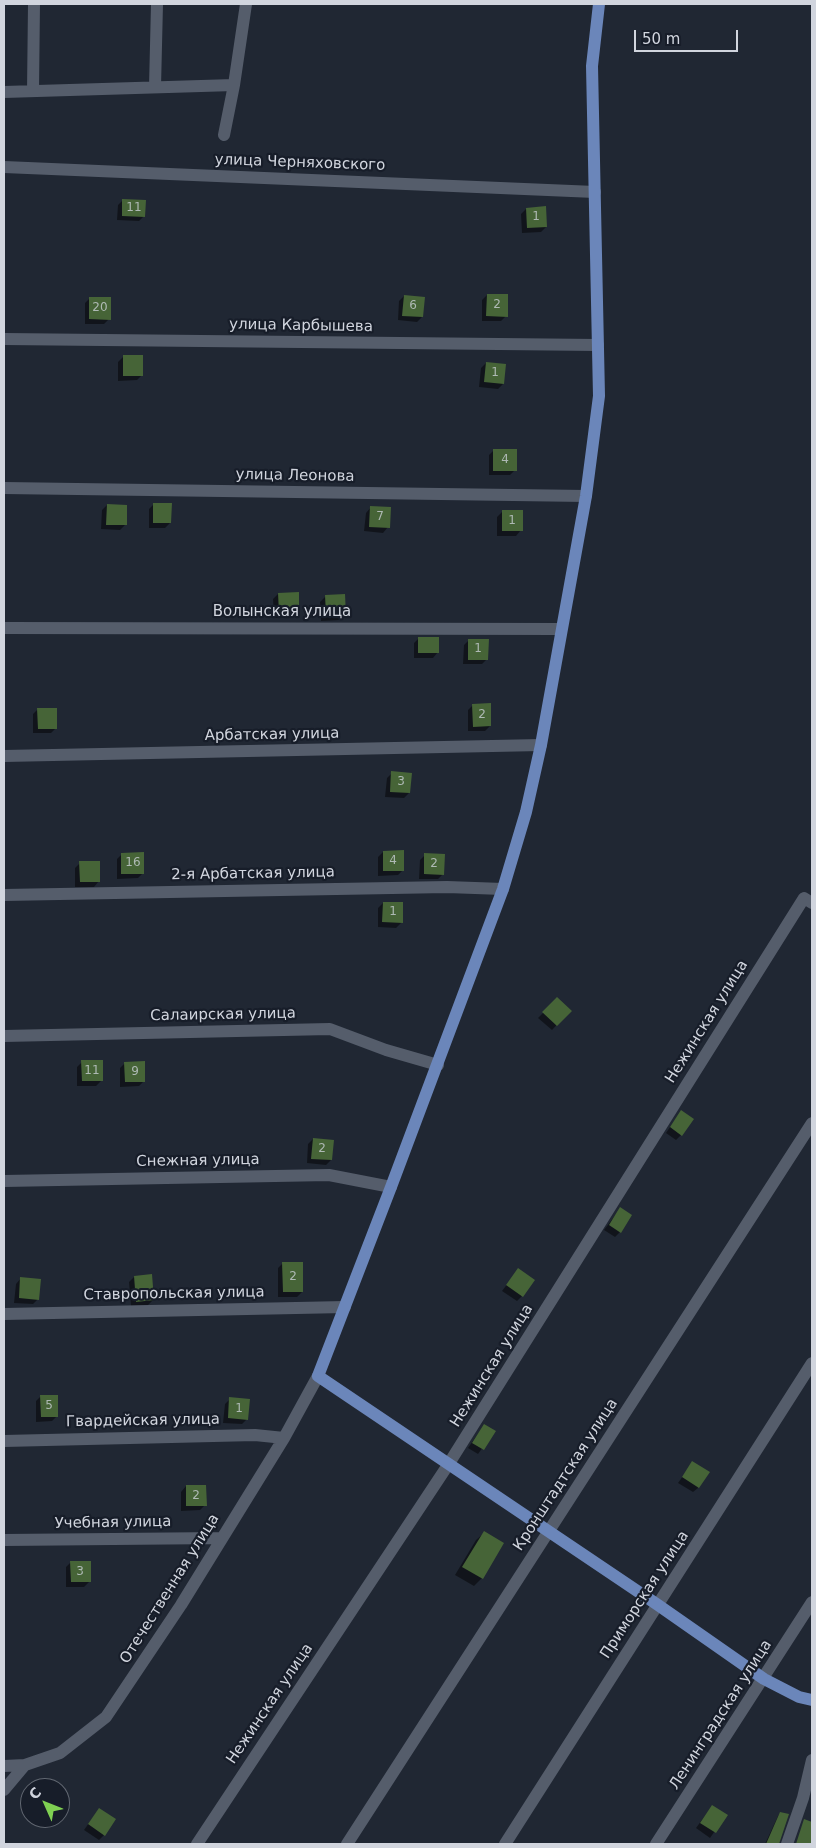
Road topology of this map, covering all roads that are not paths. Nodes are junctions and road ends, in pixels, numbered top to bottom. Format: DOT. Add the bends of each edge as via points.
graph roads {
  1 [pos="34,4"];
  2 [pos="157,4"];
  3 [pos="246,4"];
  4 [pos="599,4"];
  5 [pos="234,85"];
  6 [pos="155,87"];
  7 [pos="33,90"];
  8 [pos="4,92"];
  9 [pos="224,135"];
  10 [pos="4,167"];
  11 [pos="595,192"];
  12 [pos="4,339"];
  13 [pos="598,345"];
  14 [pos="4,488"];
  15 [pos="586,496"];
  16 [pos="4,628"];
  17 [pos="561,629"];
  18 [pos="541,745"];
  19 [pos="4,756"];
  20 [pos="503,889"];
  21 [pos="4,895"];
  22 [pos="808,900"];
  23 [pos="4,1036"];
  24 [pos="438,1065"];
  25 [pos="812,1123"];
  26 [pos="4,1181"];
  27 [pos="391,1187"];
  28 [pos="344,1307"];
  29 [pos="4,1314"];
  30 [pos="812,1363"];
  31 [pos="318,1376"];
  32 [pos="284,1438"];
  33 [pos="4,1441"];
  34 [pos="448,1465"];
  35 [pos="548,1532"];
  36 [pos="222,1538"];
  37 [pos="4,1540"];
  38 [pos="812,1602"];
  39 [pos="658,1605"];
  40 [pos="764,1679"];
  41 [pos="812,1700"];
  42 [pos="812,1760"];
  43 [pos="4,1766"];
  44 [pos="25,1766"];
  45 [pos="4,1790"];
  46 [pos="197,1844"];
  47 [pos="347,1844"];
  48 [pos="504,1844"];
  49 [pos="656,1844"];
  50 [pos="787,1844"];
  1 -- 7 [label="street"];
  2 -- 6 [label="street"];
  3 -- 5 [label="street"];
  4 -- 11 [label="main road" via="592,66"];
  5 -- 6 [label="street"];
  5 -- 9 [label="street"];
  6 -- 7 [label="street"];
  7 -- 8 [label="street"];
  10 -- 11 [label="street, улица Черняховского"];
  11 -- 13 [label="main road"];
  12 -- 13 [label="street, улица Карбышева"];
  13 -- 15 [label="main road" via="598,396"];
  14 -- 15 [label="street, улица Леонова"];
  15 -- 17 [label="main road"];
  16 -- 17 [label="street, Волынская улица"];
  17 -- 18 [label="main road"];
  18 -- 19 [label="street, Арбатская улица"];
  18 -- 20 [label="main road" via="526,812"];
  20 -- 21 [label="street, 2-я Арбатская улица" via="448,887"];
  20 -- 24 [label="main road"];
  22 -- 34 [label="street, Нежинская улица"];
  23 -- 24 [label="street, Салаирская улица" via="330,1029"];
  24 -- 27 [label="main road"];
  25 -- 35 [label="street, Кронштадтская улица"];
  26 -- 27 [label="street, Снежная улица" via="329,1175"];
  27 -- 28 [label="main road"];
  28 -- 29 [label="street, Ставропольская улица"];
  28 -- 31 [label="main road"];
  30 -- 39 [label="street, Приморская улица"];
  31 -- 32 [label="street, Отечественная улица"];
  31 -- 34 [label="main road"];
  32 -- 33 [label="street, Гвардейская улица" via="255,1435"];
  32 -- 36 [label="street, Отечественная улица"];
  34 -- 35 [label="main road"];
  34 -- 46 [label="street, Нежинская улица"];
  35 -- 39 [label="main road"];
  35 -- 47 [label="street, Кронштадтская улица"];
  36 -- 37 [label="street, Учебная улица"];
  36 -- 44 [label="street, Отечественная улица" via="106,1717 60,1753"];
  38 -- 40 [label="street, Ленинградская улица"];
  39 -- 40 [label="main road"];
  39 -- 48 [label="street, Приморская улица"];
  40 -- 41 [label="main road"];
  40 -- 49 [label="street, Ленинградская улица"];
  42 -- 50 [label="street"];
  43 -- 44 [label="street, Отечественная улица"];
  44 -- 45 [label="street"];
}
